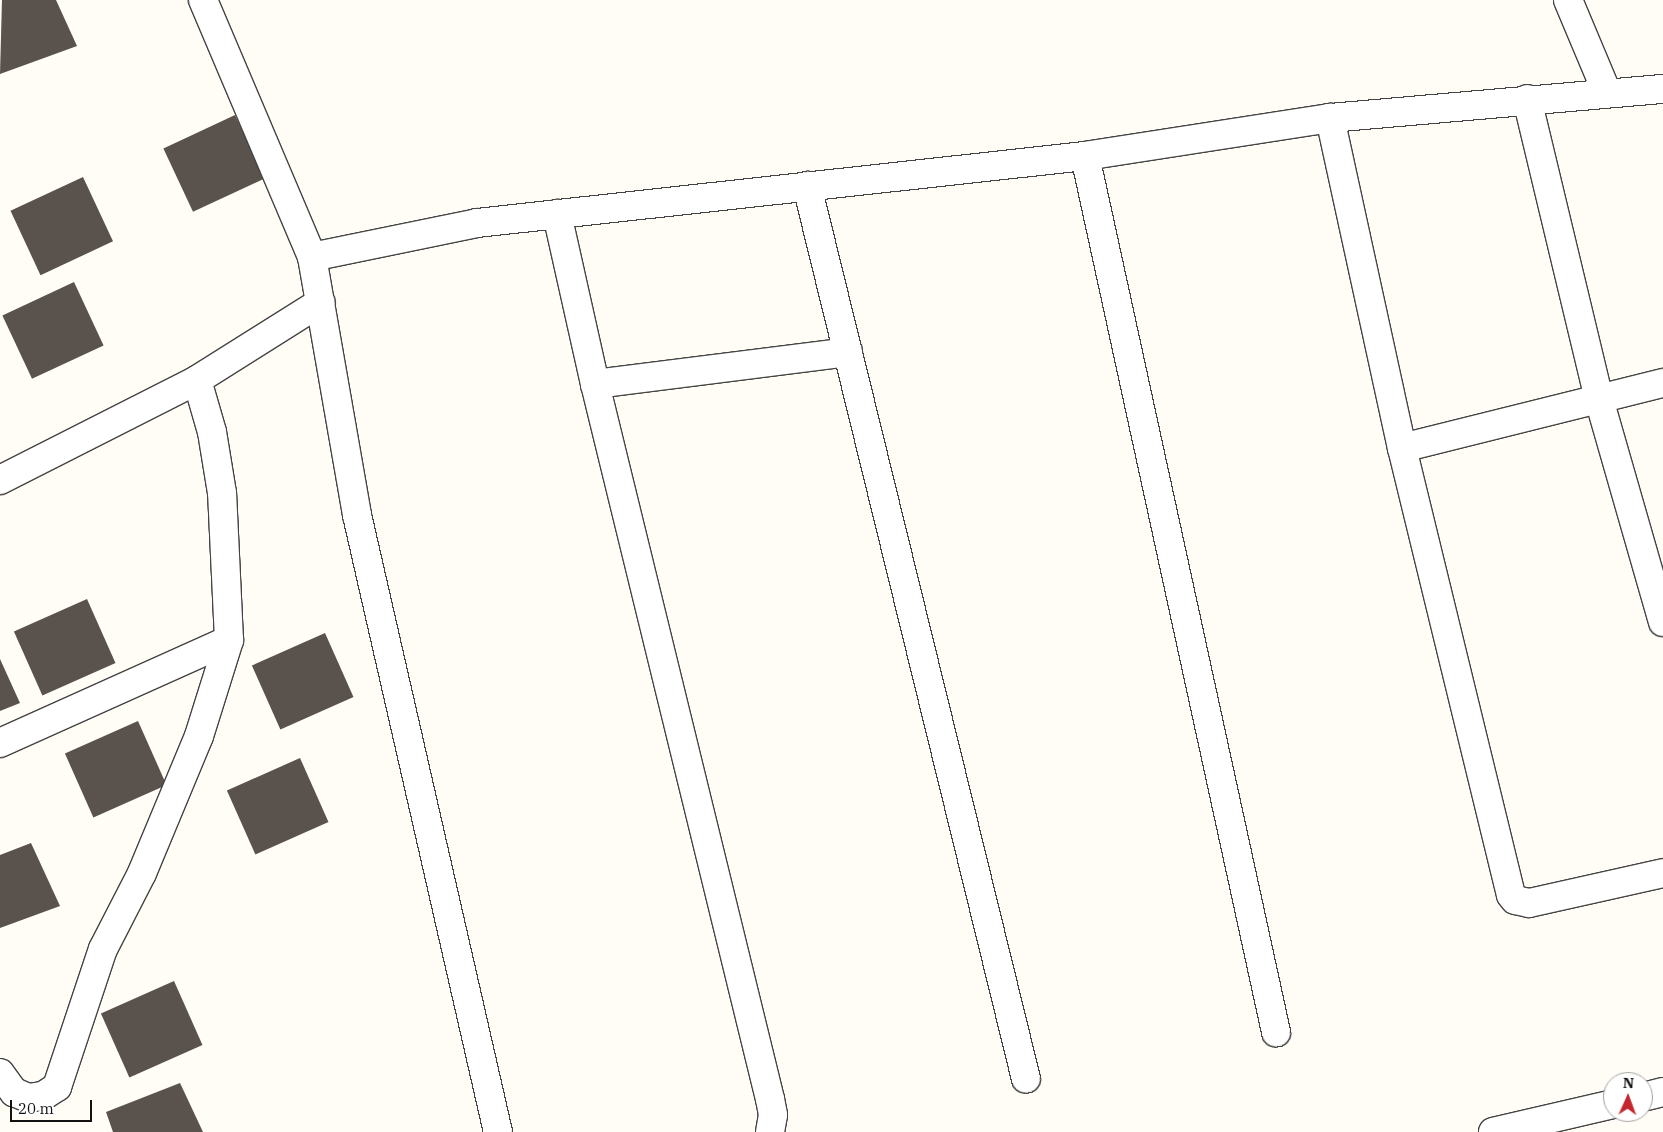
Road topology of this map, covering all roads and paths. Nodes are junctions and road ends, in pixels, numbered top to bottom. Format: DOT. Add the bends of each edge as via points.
graph roads {
  1 [pos="203,0"];
  2 [pos="1568,0"];
  3 [pos="1663,88"];
  4 [pos="1607,93"];
  5 [pos="1527,100"];
  6 [pos="1330,118"];
  7 [pos="1085,156"];
  8 [pos="807,186"];
  9 [pos="557,214"];
  10 [pos="312,257"];
  11 [pos="321,302"];
  12 [pos="848,352"];
  13 [pos="197,380"];
  14 [pos="594,384"];
  15 [pos="1663,384"];
  16 [pos="1599,399"];
  17 [pos="1402,448"];
  18 [pos="0,480"];
  19 [pos="1663,622"];
  20 [pos="229,640"];
  21 [pos="0,743"];
  22 [pos="1663,873"];
  23 [pos="1276,1032"];
  24 [pos="0,1072"];
  25 [pos="1026,1079"];
  26 [pos="1603,1106"];
  27 [pos="498,1132"];
  28 [pos="770,1132"];
  29 [pos="1493,1132"];
  1 -- 10 [label="street"];
  2 -- 4 [label="street"];
  3 -- 4 [label="street"];
  4 -- 5 [label="street"];
  5 -- 6 [label="street"];
  5 -- 16 [label="street"];
  6 -- 7 [label="street"];
  6 -- 17 [label="street"];
  7 -- 8 [label="street"];
  7 -- 23 [label="street"];
  8 -- 9 [label="street"];
  8 -- 12 [label="street"];
  9 -- 10 [label="street" via="467,224"];
  9 -- 14 [label="street"];
  10 -- 11 [label="street"];
  11 -- 13 [label="street"];
  11 -- 27 [label="street" via="357,515"];
  12 -- 14 [label="street"];
  12 -- 25 [label="street"];
  13 -- 18 [label="street"];
  13 -- 20 [label="street" via="212,432 222,493"];
  14 -- 28 [label="street" via="770,1098 773,1115"];
  15 -- 16 [label="street"];
  16 -- 17 [label="street"];
  16 -- 19 [label="street"];
  17 -- 22 [label="street" via="1511,895 1515,900 1529,903"];
  20 -- 21 [label="street"];
  20 -- 24 [label="street" via="199,736 142,873 103,949 57,1087 43,1096 28,1098 14,1092"];
  26 -- 29 [label="street"];
}
